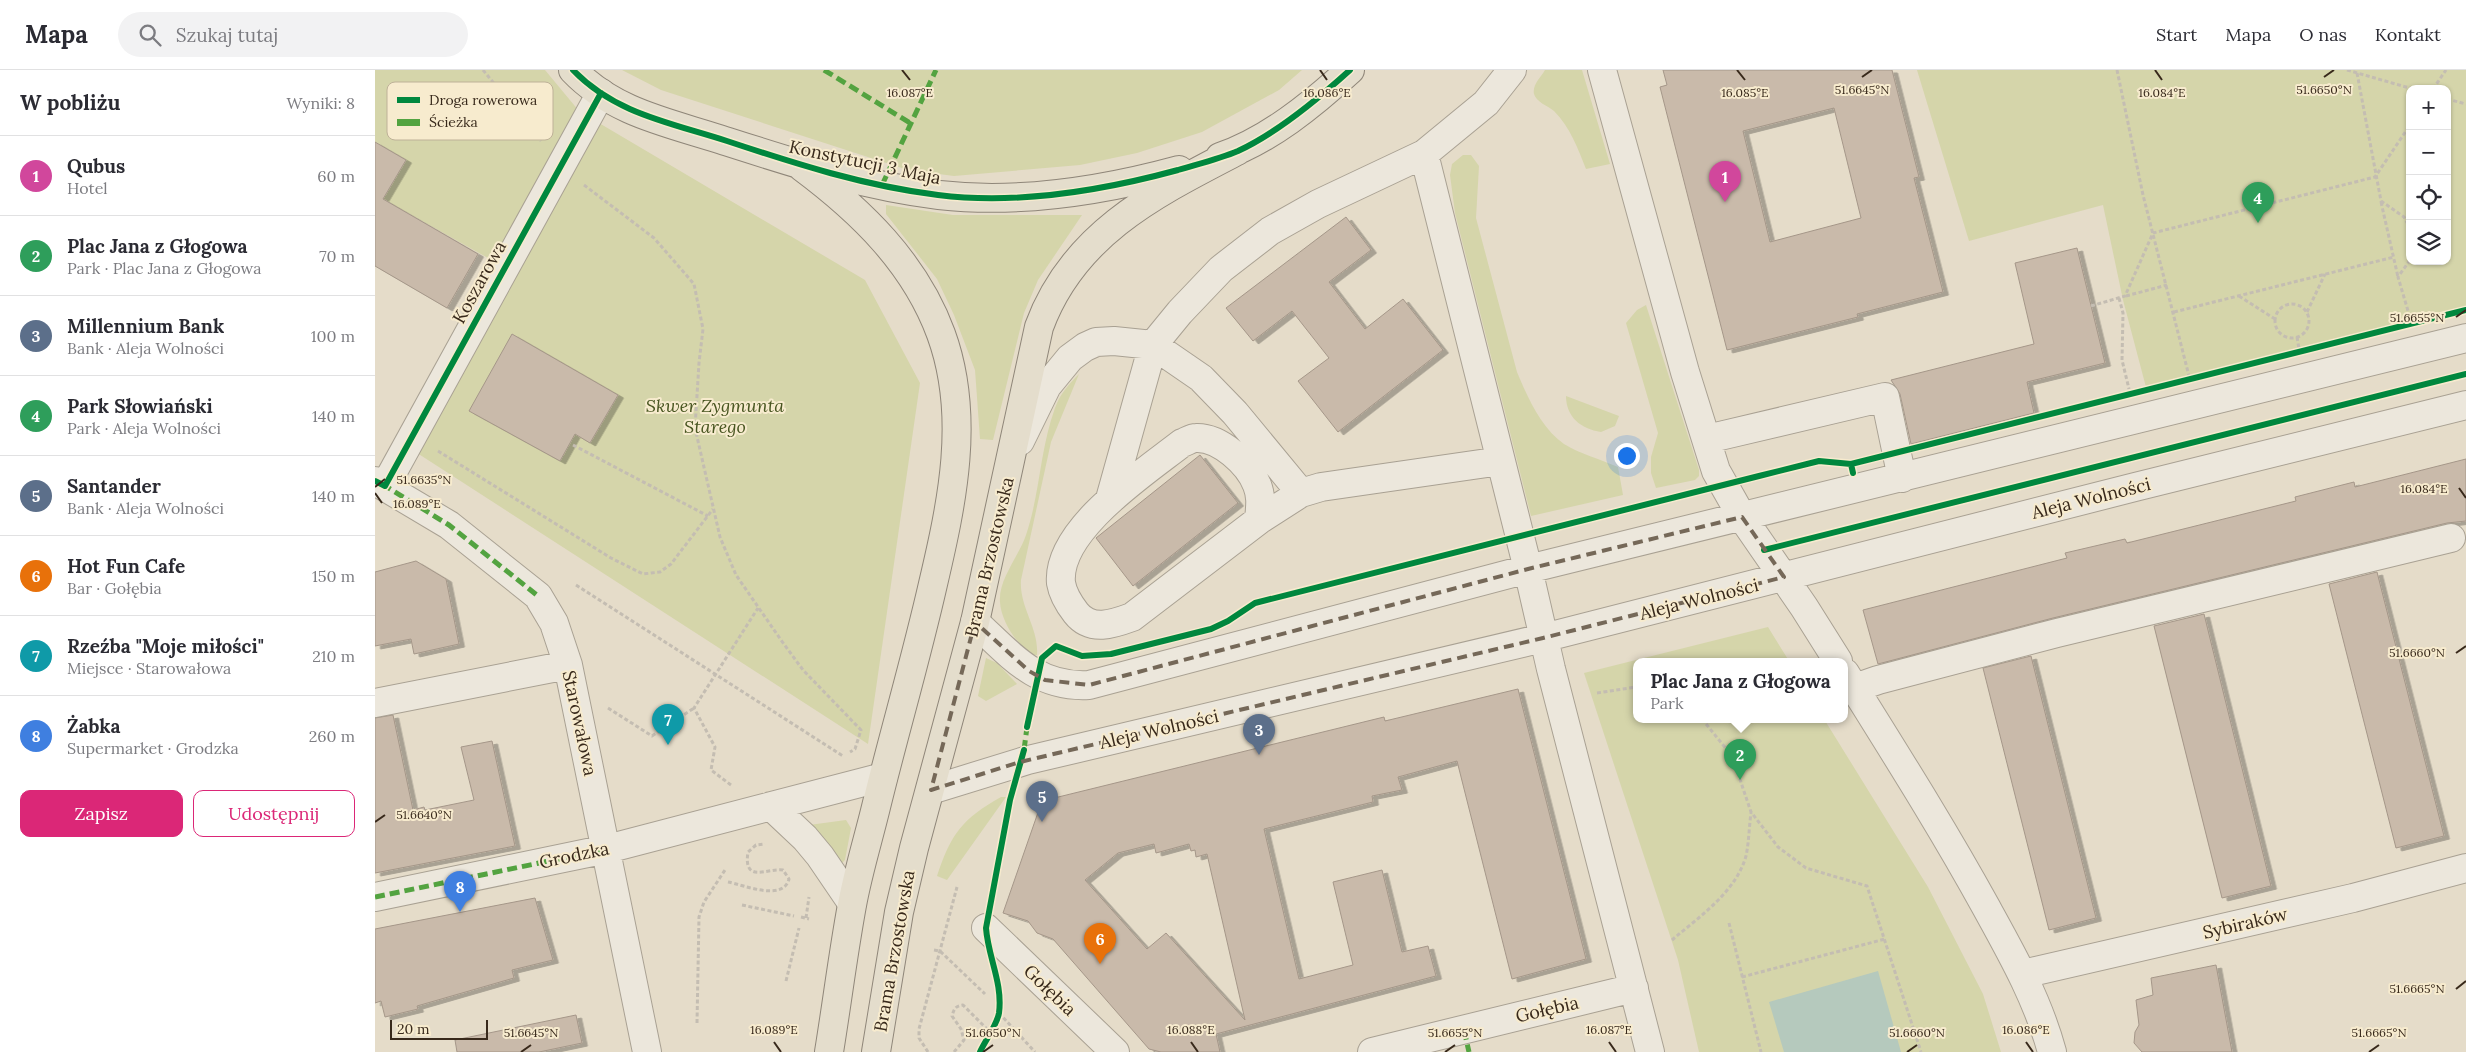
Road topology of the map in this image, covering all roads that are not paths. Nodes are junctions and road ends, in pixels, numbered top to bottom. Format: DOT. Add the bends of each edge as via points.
graph roads {
  1 [pos="573,70"];
  2 [pos="1350,70"];
  3 [pos="1512,70"];
  4 [pos="1602,70"];
  5 [pos="601,93"];
  6 [pos="1237,151"];
  7 [pos="1424,154"];
  8 [pos="802,167"];
  9 [pos="2466,338"];
  10 [pos="1153,346"];
  11 [pos="2466,405"];
  12 [pos="1707,439"];
  13 [pos="1501,461"];
  14 [pos="1010,463"];
  15 [pos="1903,478"];
  16 [pos="380,483"];
  17 [pos="1301,493"];
  18 [pos="1109,499"];
  19 [pos="1742,517"];
  20 [pos="1259,520"];
  21 [pos="2451,538"];
  22 [pos="1528,569"];
  23 [pos="1784,577"];
  24 [pos="975,622"];
  25 [pos="1543,638"];
  26 [pos="1836,658"];
  27 [pos="568,664"];
  28 [pos="1849,679"];
  29 [pos="375,703"];
  30 [pos="883,777"];
  31 [pos="931,790"];
  32 [pos="771,806"];
  33 [pos="607,849"];
  34 [pos="2466,868"];
  35 [pos="375,897"];
  36 [pos="852,903"];
  37 [pos="986,928"];
  38 [pos="2023,974"];
  39 [pos="1634,988"];
  40 [pos="1467,1041"];
  41 [pos="647,1052"];
  42 [pos="829,1052"];
  43 [pos="876,1052"];
  44 [pos="1115,1052"];
  45 [pos="1371,1052"];
  46 [pos="1650,1052"];
  47 [pos="2052,1052"];
  1 -- 5 [label="main road, Konstytucji 3 Maja"];
  2 -- 6 [label="main road, Konstytucji 3 Maja" via="1306,107"];
  3 -- 7 [label="street" via="1486,103"];
  4 -- 12 [label="street" via="1685,372"];
  5 -- 8 [label="main road, Konstytucji 3 Maja" via="637,114"];
  5 -- 16 [label="street, Koszarowa"];
  6 -- 8 [label="main road, Konstytucji 3 Maja" via="1194,166 1115,186 1005,197 939,195"];
  6 -- 14 [label="main road, Brama Brzostowska" via="1136,206 1110,226 1071,268 1055,291 1039,327"];
  7 -- 10 [label="street" via="1318,204 1271,231 1221,269"];
  7 -- 13 [label="street"];
  8 -- 30 [label="main road" via="873,226 916,282 941,333 955,397 957,440 952,492 917,657"];
  9 -- 15 [label="street"];
  10 -- 14 [label="street" via="1096,342 1070,358 1047,386"];
  10 -- 17 [label="street" via="1201,378 1235,413"];
  10 -- 18 [label="street"];
  11 -- 23 [label="street, Aleja Wolności"];
  12 -- 15 [label="street" via="1885,397"];
  12 -- 19 [label="street" via="1717,470"];
  13 -- 17 [label="street" via="1321,486"];
  13 -- 22 [label="street"];
  14 -- 24 [label="main road, Brama Brzostowska"];
  15 -- 19 [label="street"];
  16 -- 27 [label="street, Starowałowa" via="449,526 538,596 554,623"];
  17 -- 20 [label="street"];
  18 -- 20 [label="street" via="1182,444 1195,438 1210,440 1233,453 1249,470 1261,502"];
  18 -- 20 [label="street" via="1077,536 1064,563 1061,583 1067,601 1076,613 1095,625 1109,626 1132,617"];
  19 -- 22 [label="street"];
  19 -- 23 [label="street"];
  21 -- 28 [label="street" via="2057,633 1878,680"];
  22 -- 24 [label="street" via="1089,685 1045,680 1029,671"];
  22 -- 25 [label="street"];
  23 -- 25 [label="street, Aleja Wolności"];
  23 -- 26 [label="street"];
  24 -- 31 [label="main road, Brama Brzostowska"];
  25 -- 31 [label="street, Aleja Wolności" via="1028,760"];
  25 -- 39 [label="street"];
  27 -- 29 [label="street"];
  27 -- 33 [label="street, Starowałowa"];
  28 -- 38 [label="street" via="1929,808"];
  30 -- 32 [label="street, Grodzka"];
  30 -- 36 [label="main road"];
  31 -- 43 [label="main road, Brama Brzostowska" via="899,912"];
  32 -- 33 [label="street, Grodzka"];
  32 -- 36 [label="street" via="810,844"];
  33 -- 35 [label="street, Grodzka"];
  33 -- 41 [label="street, Starowałowa"];
  34 -- 38 [label="street, Sybiraków" via="2353,898"];
  36 -- 42 [label="main road"];
  37 -- 44 [label="street, Gołębia"];
  38 -- 47 [label="street"];
  39 -- 40 [label="street, Gołębia"];
  39 -- 46 [label="street"];
  40 -- 45 [label="street, Gołębia"];
}
